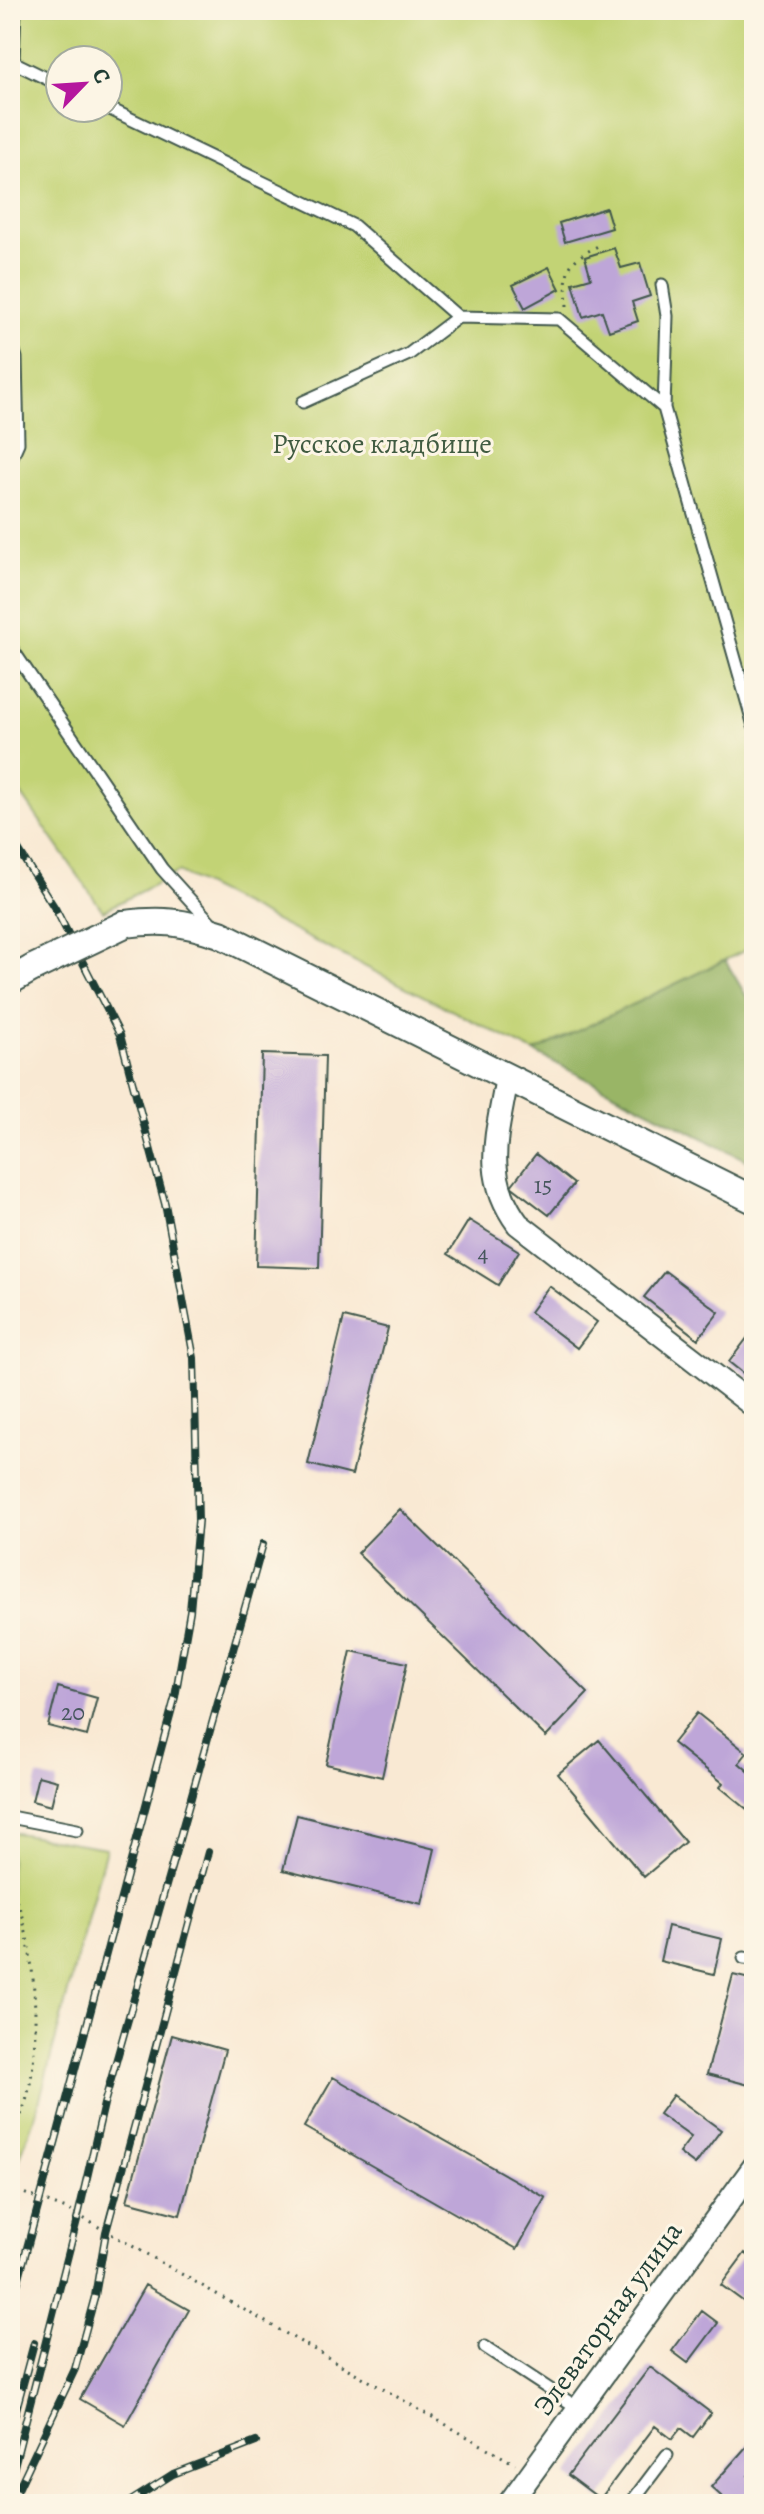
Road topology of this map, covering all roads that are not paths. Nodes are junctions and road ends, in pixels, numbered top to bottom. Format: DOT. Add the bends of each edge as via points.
graph roads {
  1 [pos="15,10"];
  2 [pos="44,77"];
  3 [pos="124,116"];
  4 [pos="662,285"];
  5 [pos="458,317"];
  6 [pos="10,338"];
  7 [pos="303,402"];
  8 [pos="664,408"];
  9 [pos="10,461"];
  10 [pos="10,646"];
  11 [pos="754,726"];
  12 [pos="220,934"];
  13 [pos="21,974"];
  14 [pos="507,1077"];
  15 [pos="754,1200"];
  16 [pos="754,1406"];
  17 [pos="10,1817"];
  18 [pos="77,1830"];
  19 [pos="754,2167"];
  20 [pos="485,2347"];
  21 [pos="578,2408"];
  22 [pos="667,2455"];
  23 [pos="525,2493"];
  24 [pos="630,2504"];
  1 -- 2 [label="lane" via="13,62"];
  3 -- 5 [label="lane" via="354,226"];
  4 -- 8 [label="lane" via="667,316"];
  5 -- 7 [label="lane" via="409,354"];
  5 -- 8 [label="lane" via="559,319"];
  6 -- 9 [label="lane" via="16,358 18,443"];
  8 -- 11 [label="lane"];
  10 -- 12 [label="lane" via="162,869"];
  12 -- 13 [label="street, bridge" via="173,921 125,924"];
  12 -- 14 [label="street"];
  14 -- 15 [label="street"];
  14 -- 16 [label="street" via="493,1167 501,1198 518,1224"];
  17 -- 18 [label="lane"];
  19 -- 21 [label="street, Элеваторная улица"];
  20 -- 21 [label="lane"];
  21 -- 23 [label="street, Элеваторная улица"];
  22 -- 24 [label="lane"];
}
